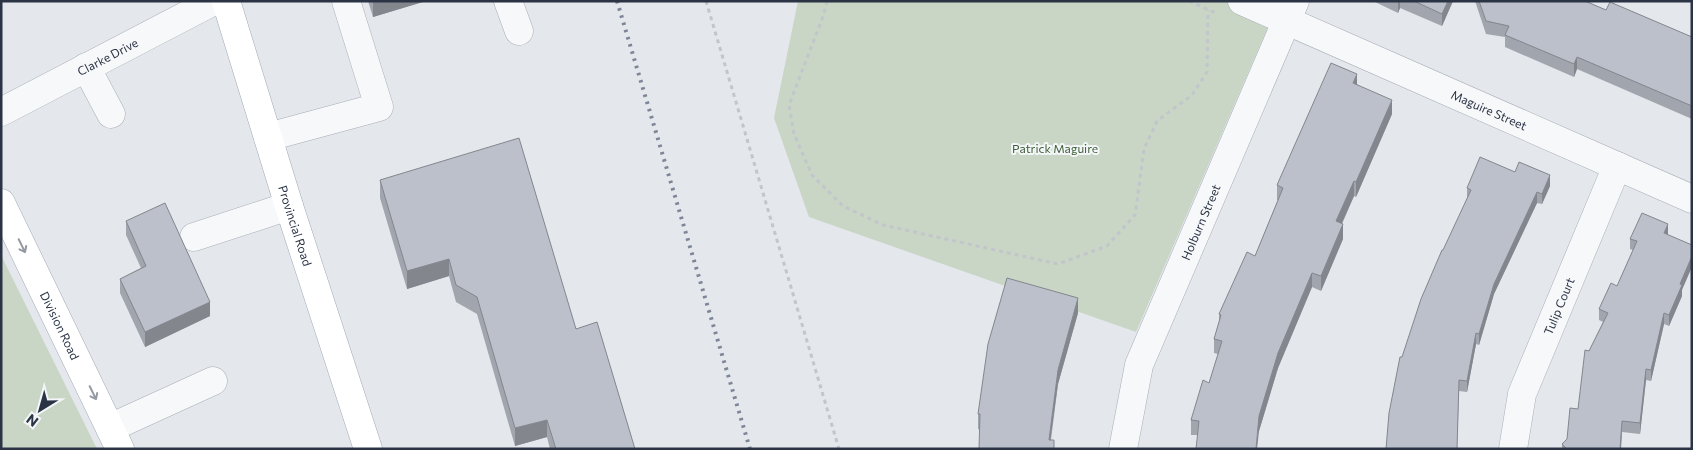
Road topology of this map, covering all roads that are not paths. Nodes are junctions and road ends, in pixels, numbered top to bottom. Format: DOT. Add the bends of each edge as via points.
graph roads {
  1 [pos="214,1"];
  2 [pos="226,1"];
  3 [pos="346,1"];
  4 [pos="508,1"];
  5 [pos="1242,1"];
  6 [pos="1291,11"];
  7 [pos="519,31"];
  8 [pos="86,67"];
  9 [pos="1,112"];
  10 [pos="111,114"];
  11 [pos="268,137"];
  12 [pos="1617,166"];
  13 [pos="1692,199"];
  14 [pos="1,202"];
  15 [pos="289,206"];
  16 [pos="194,237"];
  17 [pos="213,381"];
  18 [pos="115,438"];
  19 [pos="368,449"];
  20 [pos="1123,449"];
  21 [pos="1513,449"];
  1 -- 8 [label="street, Clarke Drive"];
  2 -- 11 [label="main road, Provincial Road"];
  3 -- 11 [label="street" via="379,107"];
  4 -- 7 [label="street"];
  5 -- 6 [label="street, Maguire Street"];
  6 -- 12 [label="street, Maguire Street"];
  6 -- 20 [label="street, Holburn Street" via="1139,365"];
  8 -- 9 [label="street, Clarke Drive"];
  8 -- 10 [label="street"];
  11 -- 15 [label="main road, Provincial Road"];
  12 -- 13 [label="street, Maguire Street"];
  12 -- 21 [label="street, Tulip Court" via="1522,394"];
  14 -- 18 [label="main road, Division Road, one-way"];
  15 -- 16 [label="street"];
  15 -- 19 [label="main road, Provincial Road"];
  17 -- 18 [label="street"];
}
